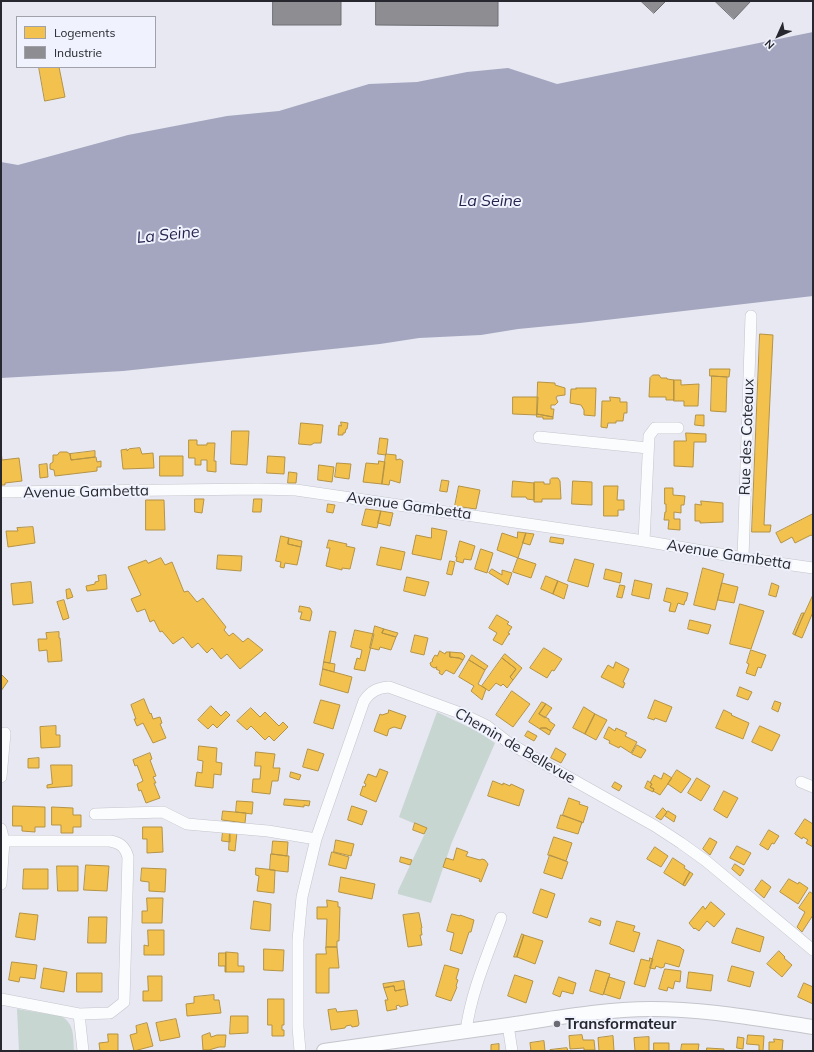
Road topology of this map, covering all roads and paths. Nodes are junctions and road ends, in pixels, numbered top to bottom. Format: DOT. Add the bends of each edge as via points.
graph roads {
  1 [pos="751,316"];
  2 [pos="678,428"];
  3 [pos="539,437"];
  4 [pos="648,448"];
  5 [pos="1,492"];
  6 [pos="644,540"];
  7 [pos="743,558"];
  8 [pos="813,568"];
  9 [pos="5,733"];
  10 [pos="1,777"];
  11 [pos="801,782"];
  12 [pos="813,788"];
  13 [pos="95,814"];
  14 [pos="1,829"];
  15 [pos="316,839"];
  16 [pos="4,841"];
  17 [pos="1,884"];
  18 [pos="501,918"];
  19 [pos="813,950"];
  20 [pos="1,1000"];
  21 [pos="80,1014"];
  22 [pos="508,1025"];
  23 [pos="813,1027"];
  24 [pos="466,1031"];
  25 [pos="83,1051"];
  26 [pos="300,1051"];
  27 [pos="324,1051"];
  28 [pos="512,1051"];
  1 -- 7 [label="street, Rue des Coteaux"];
  2 -- 4 [label="street" via="655,428 649,436"];
  3 -- 4 [label="street"];
  4 -- 6 [label="street"];
  5 -- 6 [label="street, Avenue Gambetta" via="296,490"];
  6 -- 7 [label="street, Avenue Gambetta"];
  7 -- 8 [label="street, Avenue Gambetta"];
  9 -- 10 [label="street"];
  11 -- 12 [label="street"];
  13 -- 15 [label="street" via="163,812 187,824 268,831"];
  14 -- 16 [label="street"];
  15 -- 19 [label="street, Chemin de Bellevue" via="364,701 370,692 389,687 460,713 487,726 509,743 655,826 706,861"];
  15 -- 26 [label="street, Chemin de Bellevue" via="302,897 298,940"];
  16 -- 17 [label="street"];
  16 -- 21 [label="street" via="110,841 118,842 125,848 128,857 124,1002 110,1013"];
  18 -- 24 [label="street" via="474,993"];
  20 -- 21 [label="street"];
  21 -- 25 [label="street"];
  22 -- 23 [label="street" via="649,1009 724,1013"];
  22 -- 24 [label="street"];
  22 -- 28 [label="street"];
  24 -- 27 [label="street"];
}
